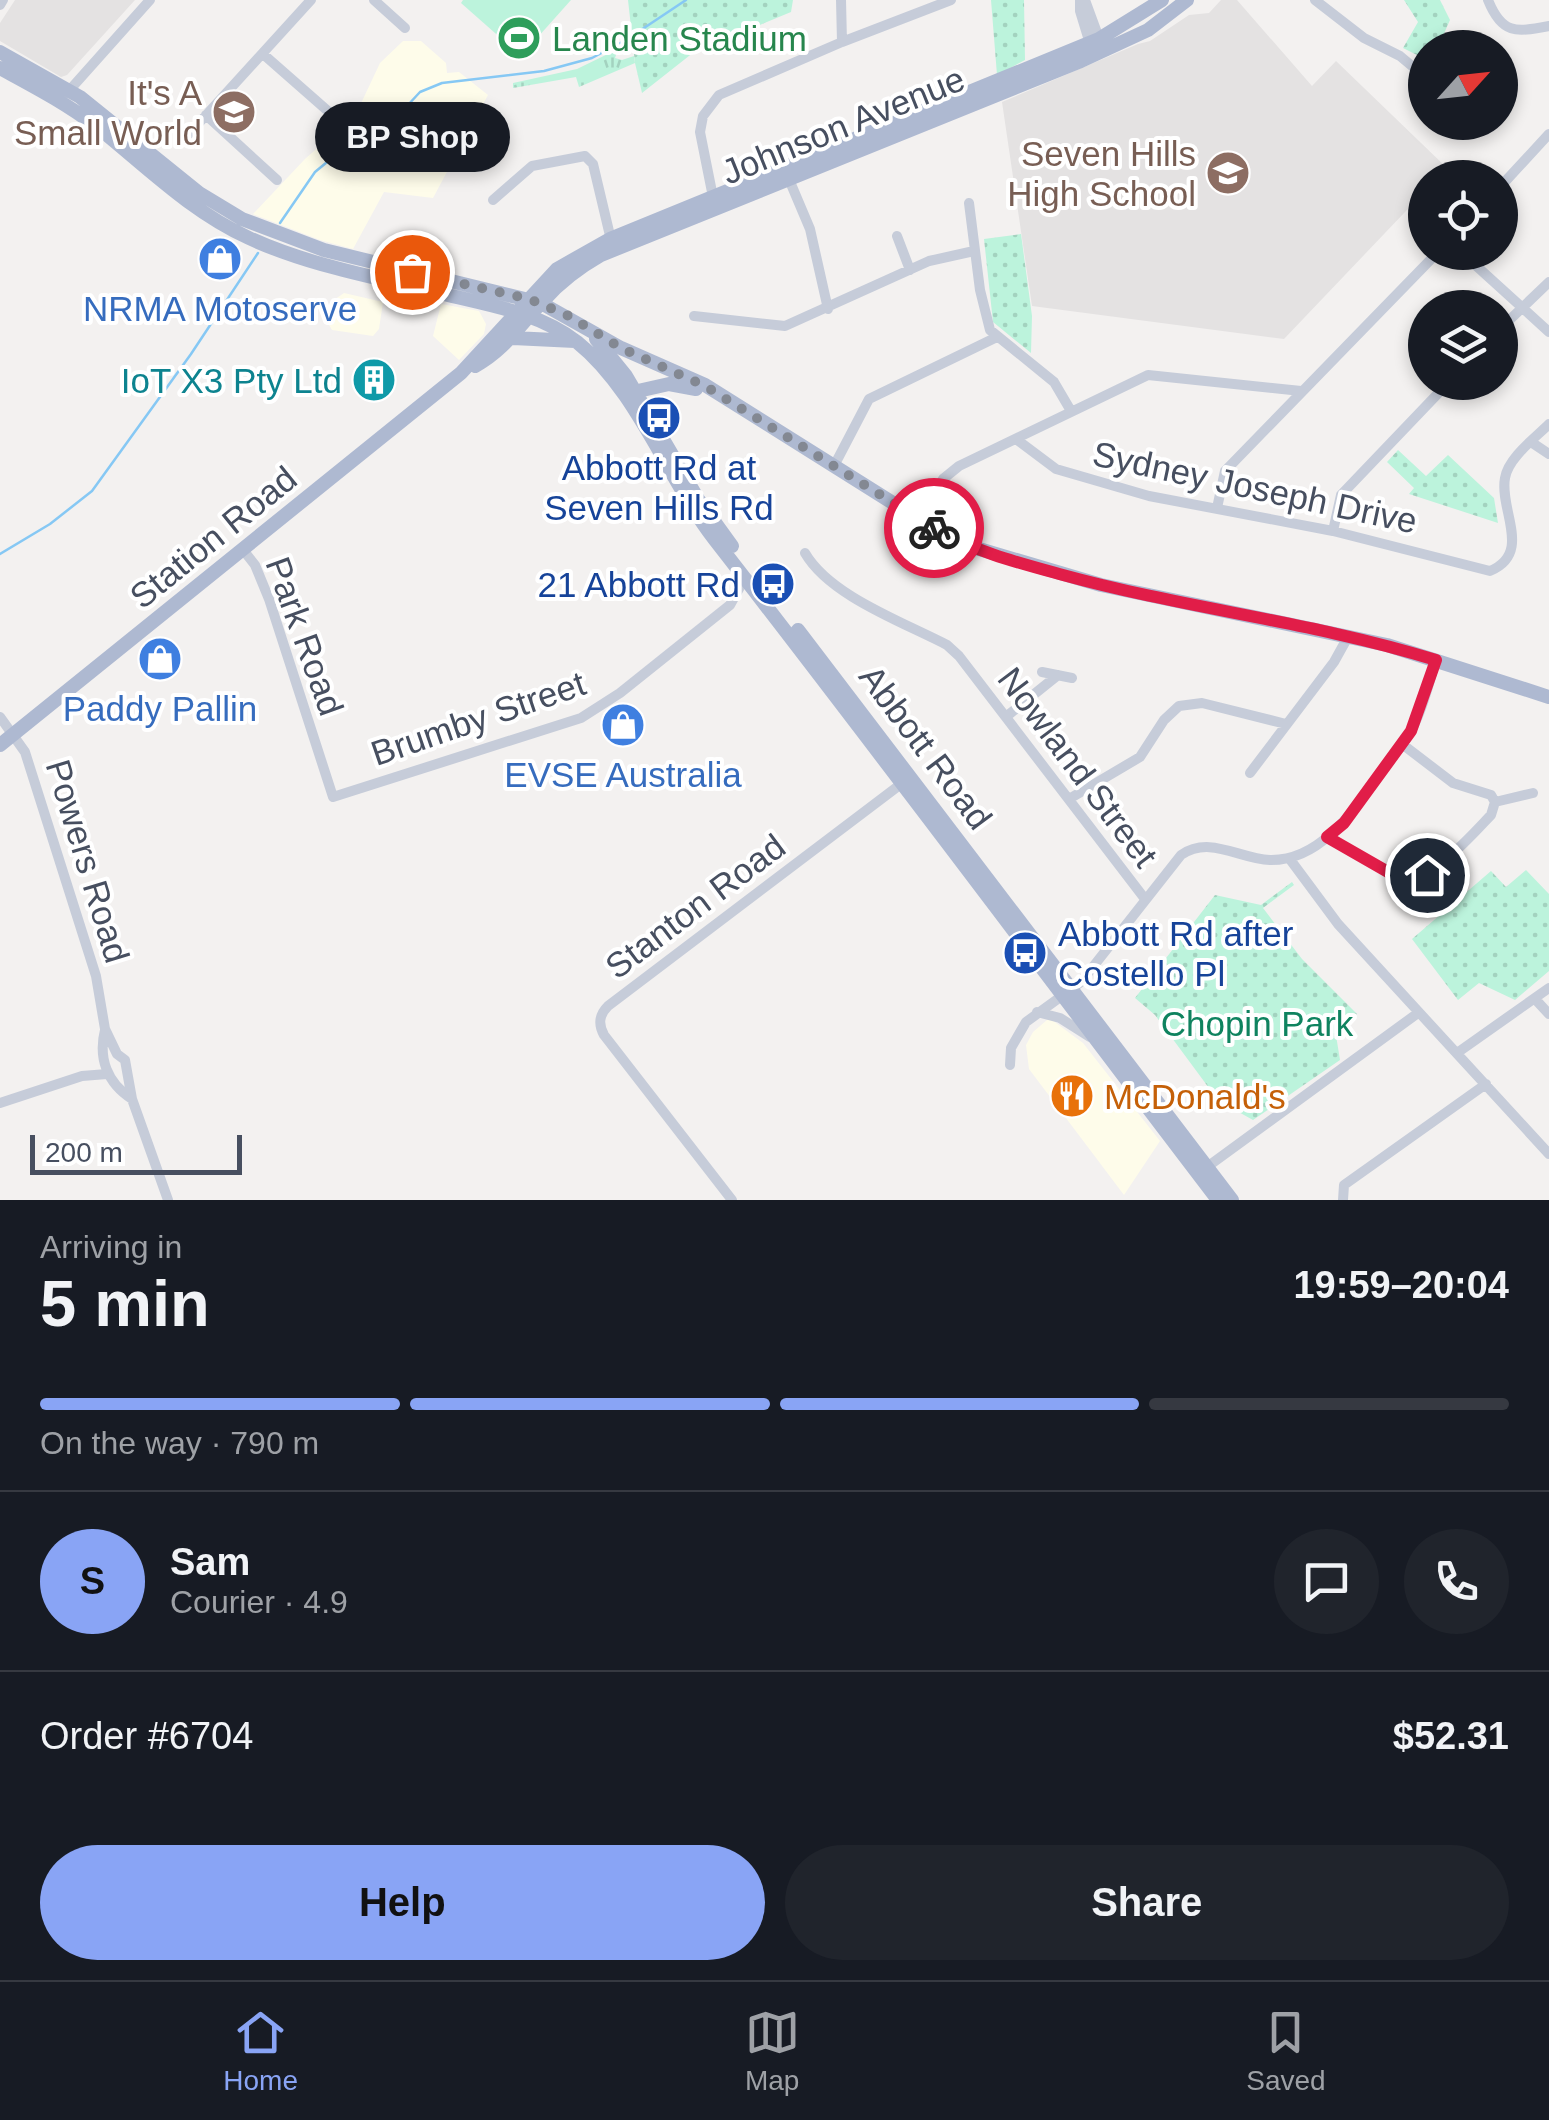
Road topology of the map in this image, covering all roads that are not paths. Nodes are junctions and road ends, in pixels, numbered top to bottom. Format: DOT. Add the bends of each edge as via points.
graph roads {
  1 [pos="150,0"];
  2 [pos="312,0"];
  3 [pos="374,0"];
  4 [pos="841,0"];
  5 [pos="951,0"];
  6 [pos="1082,0"];
  7 [pos="1162,0"];
  8 [pos="1187,0"];
  9 [pos="1488,0"];
  10 [pos="1320,2"];
  11 [pos="1549,26"];
  12 [pos="405,28"];
  13 [pos="842,42"];
  14 [pos="1096,47"];
  15 [pos="0,52"];
  16 [pos="263,54"];
  17 [pos="1408,62"];
  18 [pos="0,68"];
  19 [pos="64,96"];
  20 [pos="206,115"];
  21 [pos="337,119"];
  22 [pos="1549,134"];
  23 [pos="188,135"];
  24 [pos="1518,168"];
  25 [pos="786,173"];
  26 [pos="277,180"];
  27 [pos="493,200"];
  28 [pos="714,203"];
  29 [pos="969,204"];
  30 [pos="897,236"];
  31 [pos="612,244"];
  32 [pos="974,251"];
  33 [pos="557,269"];
  34 [pos="910,270"];
  35 [pos="1420,270"];
  36 [pos="1481,270"];
  37 [pos="574,274"];
  38 [pos="1549,282"];
  39 [pos="495,291"];
  40 [pos="535,301"];
  41 [pos="479,302"];
  42 [pos="1523,308"];
  43 [pos="828,309"];
  44 [pos="1518,313"];
  45 [pos="524,314"];
  46 [pos="694,316"];
  47 [pos="575,320"];
  48 [pos="1549,332"];
  49 [pos="513,338"];
  50 [pos="998,338"];
  51 [pos="575,340"];
  52 [pos="486,347"];
  53 [pos="621,348"];
  54 [pos="461,373"];
  55 [pos="1301,391"];
  56 [pos="629,393"];
  57 [pos="720,396"];
  58 [pos="1432,400"];
  59 [pos="1071,411"];
  60 [pos="1549,424"];
  61 [pos="1016,439"];
  62 [pos="1531,442"];
  63 [pos="1549,454"];
  64 [pos="834,466"];
  65 [pos="1217,508"];
  66 [pos="920,520"];
  67 [pos="1333,531"];
  68 [pos="244,552"];
  69 [pos="805,553"];
  70 [pos="737,568"];
  71 [pos="730,605"];
  72 [pos="790,635"];
  73 [pos="1349,635"];
  74 [pos="1436,660"];
  75 [pos="968,667"];
  76 [pos="1042,672"];
  77 [pos="1058,676"];
  78 [pos="958,677"];
  79 [pos="1072,678"];
  80 [pos="1549,697"];
  81 [pos="1007,716"];
  82 [pos="0,718"];
  83 [pos="1286,724"];
  84 [pos="14,734"];
  85 [pos="1402,744"];
  86 [pos="0,746"];
  87 [pos="1250,773"];
  88 [pos="907,779"];
  89 [pos="1534,793"];
  90 [pos="333,797"];
  91 [pos="1069,799"];
  92 [pos="1495,802"];
  93 [pos="1327,837"];
  94 [pos="1289,858"];
  95 [pos="1145,900"];
  96 [pos="1549,988"];
  97 [pos="1068,992"];
  98 [pos="1536,1000"];
  99 [pos="1037,1012"];
  100 [pos="1418,1013"];
  101 [pos="1549,1014"];
  102 [pos="1095,1038"];
  103 [pos="1457,1054"];
  104 [pos="1010,1064"];
  105 [pos="108,1065"];
  106 [pos="125,1070"];
  107 [pos="1486,1084"];
  108 [pos="132,1099"];
  109 [pos="0,1102"];
  110 [pos="1549,1154"];
  111 [pos="1207,1167"];
  112 [pos="168,1200"];
  113 [pos="732,1200"];
  114 [pos="1218,1200"];
  115 [pos="1232,1200"];
  116 [pos="1343,1200"];
  1 -- 19 [label="street"];
  2 -- 16 [label="street"];
  3 -- 12 [label="street"];
  4 -- 13 [label="street"];
  5 -- 13 [label="street"];
  6 -- 14 [label="street"];
  7 -- 14 [label="main road, Johnson Avenue"];
  8 -- 14 [label="main road, Johnson Avenue" via="1148,30"];
  9 -- 11 [label="street" via="1499,22 1513,30"];
  10 -- 17 [label="street" via="1364,38"];
  13 -- 28 [label="street" via="730,89 710,105 700,132"];
  14 -- 25 [label="main road, Johnson Avenue"];
  15 -- 19 [label="main road"];
  16 -- 20 [label="street"];
  16 -- 21 [label="street"];
  18 -- 19 [label="main road"];
  19 -- 39 [label="main road" via="110,120 200,193 261,228"];
  19 -- 41 [label="main road, Abbott Road" via="186,201 228,228 317,263"];
  20 -- 23 [label="street"];
  20 -- 26 [label="street"];
  22 -- 24 [label="street"];
  25 -- 28 [label="main road, Johnson Avenue"];
  25 -- 43 [label="street" via="810,229"];
  27 -- 31 [label="street" via="532,166 590,159"];
  28 -- 31 [label="main road, Johnson Avenue"];
  29 -- 32 [label="street"];
  30 -- 34 [label="street"];
  31 -- 33 [label="main road, Johnson Avenue"];
  31 -- 37 [label="main road, Johnson Avenue"];
  32 -- 34 [label="street"];
  32 -- 50 [label="street" via="985,319"];
  33 -- 39 [label="main road" via="528,286"];
  33 -- 40 [label="main road, Johnson Avenue"];
  34 -- 43 [label="street"];
  35 -- 55 [label="street"];
  36 -- 42 [label="street"];
  37 -- 40 [label="main road, Johnson Avenue"];
  37 -- 47 [label="main road" via="563,295"];
  38 -- 42 [label="street"];
  39 -- 40 [label="main road"];
  40 -- 45 [label="main road, Johnson Avenue"];
  40 -- 47 [label="main road"];
  41 -- 45 [label="main road, Abbott Road"];
  41 -- 52 [label="main road" via="494,319"];
  42 -- 44 [label="street"];
  42 -- 48 [label="street"];
  43 -- 46 [label="street" via="774,327"];
  45 -- 49 [label="main road, Station Road"];
  45 -- 51 [label="main road, Abbott Road"];
  45 -- 52 [label="main road, Station Road"];
  47 -- 53 [label="main road"];
  47 -- 56 [label="main road, Abbott Road" via="616,361"];
  49 -- 51 [label="main road"];
  49 -- 54 [label="main road, Station Road"];
  50 -- 59 [label="street" via="1054,382"];
  50 -- 64 [label="street" via="872,397"];
  51 -- 56 [label="main road, Abbott Road"];
  52 -- 54 [label="main road, Station Road"];
  53 -- 56 [label="main road" via="649,372"];
  53 -- 57 [label="main road"];
  54 -- 68 [label="main road, Station Road"];
  55 -- 59 [label="street" via="1148,375"];
  55 -- 65 [label="street" via="1225,471"];
  56 -- 57 [label="main road" via="676,384"];
  56 -- 70 [label="main road, Abbott Road" via="683,496"];
  56 -- 88 [label="main road, Abbott Road" via="698,500"];
  57 -- 64 [label="main road"];
  58 -- 67 [label="street" via="1341,495"];
  59 -- 61 [label="street"];
  60 -- 62 [label="street"];
  61 -- 65 [label="street, Sydney Joseph Drive" via="1069,474"];
  61 -- 66 [label="street" via="959,466"];
  62 -- 63 [label="street"];
  62 -- 67 [label="street, Sydney Joseph Drive" via="1506,474 1513,541 1505,561 1490,571"];
  64 -- 66 [label="main road"];
  65 -- 67 [label="street, Sydney Joseph Drive"];
  66 -- 73 [label="main road" via="986,553 1101,586"];
  68 -- 84 [label="main road, Station Road"];
  68 -- 90 [label="street, Park Road" via="268,598"];
  69 -- 75 [label="street, Nowland Street" via="840,588 946,645"];
  70 -- 71 [label="street" via="741,585"];
  70 -- 72 [label="main road, Abbott Road"];
  71 -- 72 [label="street" via="752,600"];
  71 -- 90 [label="street, Brumby Street" via="581,718"];
  72 -- 88 [label="main road, Abbott Road"];
  73 -- 74 [label="main road"];
  73 -- 83 [label="street"];
  74 -- 80 [label="main road"];
  74 -- 85 [label="street"];
  75 -- 78 [label="street, Nowland Street"];
  75 -- 81 [label="street, Nowland Street"];
  76 -- 77 [label="street"];
  77 -- 79 [label="street"];
  77 -- 81 [label="street"];
  81 -- 91 [label="street, Nowland Street"];
  82 -- 84 [label="street, Powers Road"];
  83 -- 87 [label="street"];
  83 -- 91 [label="street" via="1202,704 1179,706 1140,757"];
  84 -- 86 [label="main road, Station Road"];
  84 -- 105 [label="street, Powers Road" via="100,990"];
  85 -- 92 [label="street" via="1453,782"];
  85 -- 93 [label="street"];
  88 -- 97 [label="main road, Abbott Road"];
  88 -- 113 [label="street, Stanton Road" via="601,1016 604,1035"];
  89 -- 92 [label="street"];
  91 -- 95 [label="street, Nowland Street"];
  92 -- 93 [label="street" via="1477,830 1412,881"];
  93 -- 94 [label="street"];
  94 -- 95 [label="street" via="1192,847"];
  94 -- 100 [label="street"];
  95 -- 97 [label="street"];
  96 -- 98 [label="street"];
  97 -- 99 [label="street"];
  97 -- 102 [label="main road, Abbott Road"];
  97 -- 111 [label="main road, Abbott Road"];
  98 -- 101 [label="street"];
  98 -- 103 [label="street"];
  99 -- 102 [label="street"];
  99 -- 104 [label="street" via="1011,1048"];
  100 -- 103 [label="street"];
  100 -- 111 [label="street"];
  102 -- 114 [label="main road, Abbott Road"];
  103 -- 107 [label="street"];
  105 -- 106 [label="street" via="118,1076"];
  105 -- 106 [label="street, Powers Road" via="125,1060"];
  105 -- 108 [label="street, Powers Road"];
  105 -- 109 [label="street"];
  106 -- 108 [label="street, Powers Road"];
  107 -- 110 [label="street"];
  107 -- 116 [label="street" via="1344,1185"];
  108 -- 112 [label="street, Powers Road"];
  111 -- 115 [label="main road, Abbott Road"];
}
